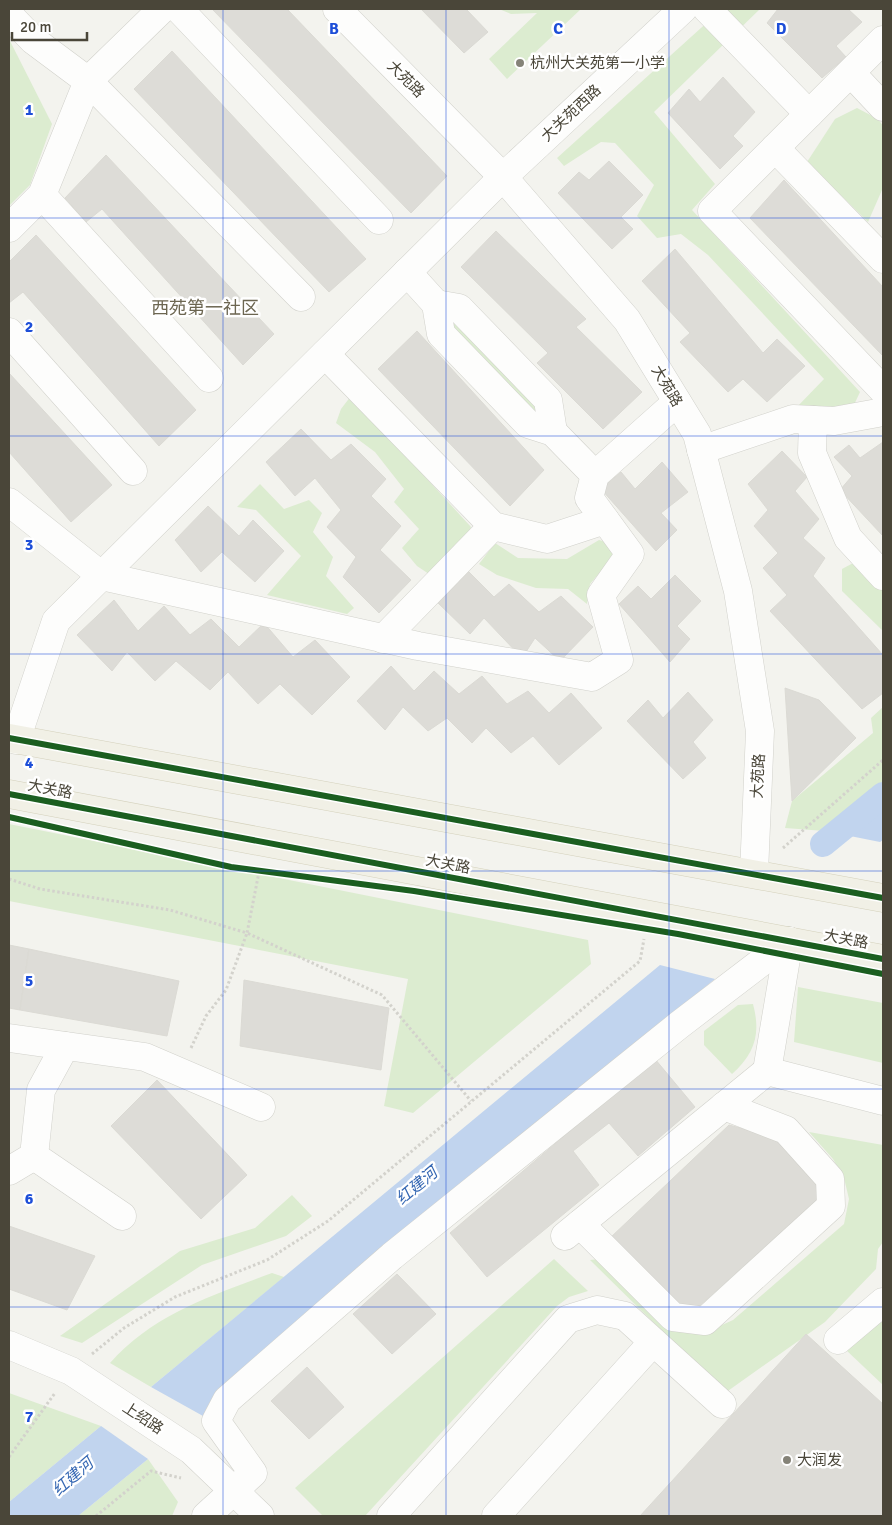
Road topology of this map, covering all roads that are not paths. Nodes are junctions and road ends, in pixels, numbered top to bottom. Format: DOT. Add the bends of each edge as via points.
graph roads {
  1 [pos="162,9"];
  2 [pos="179,9"];
  3 [pos="337,9"];
  4 [pos="683,9"];
  5 [pos="707,9"];
  6 [pos="9,15"];
  7 [pos="883,40"];
  8 [pos="851,72"];
  9 [pos="88,81"];
  10 [pos="883,107"];
  11 [pos="809,114"];
  12 [pos="775,148"];
  13 [pos="502,177"];
  14 [pos="42,195"];
  15 [pos="379,220"];
  16 [pos="9,228"];
  17 [pos="883,259"];
  18 [pos="407,272"];
  19 [pos="302,296"];
  20 [pos="9,332"];
  21 [pos="325,354"];
  22 [pos="209,378"];
  23 [pos="883,390"];
  24 [pos="677,402"];
  25 [pos="883,412"];
  26 [pos="813,420"];
  27 [pos="701,450"];
  28 [pos="133,471"];
  29 [pos="595,475"];
  30 [pos="9,502"];
  31 [pos="605,520"];
  32 [pos="493,526"];
  33 [pos="102,576"];
  34 [pos="883,576"];
  35 [pos="383,639"];
  36 [pos="12,739"];
  37 [pos="9,794"];
  38 [pos="754,873"];
  39 [pos="883,898"];
  40 [pos="789,941"];
  41 [pos="883,959"];
  42 [pos="9,1038"];
  43 [pos="65,1046"];
  44 [pos="767,1072"];
  45 [pos="883,1101"];
  46 [pos="724,1106"];
  47 [pos="261,1107"];
  48 [pos="34,1156"];
  49 [pos="9,1171"];
  50 [pos="122,1216"];
  51 [pos="883,1302"];
  52 [pos="838,1340"];
  53 [pos="653,1342"];
  54 [pos="9,1345"];
  55 [pos="722,1404"];
  56 [pos="235,1492"];
  57 [pos="206,1516"];
  58 [pos="260,1516"];
  59 [pos="391,1516"];
  60 [pos="496,1516"];
  1 -- 9 [label="street"];
  2 -- 15 [label="street"];
  3 -- 13 [label="street, 大苑路"];
  4 -- 13 [label="street, 大关苑西路"];
  5 -- 11 [label="street"];
  6 -- 9 [label="street" via="34,40"];
  7 -- 8 [label="street"];
  8 -- 10 [label="street"];
  8 -- 11 [label="street"];
  9 -- 14 [label="street"];
  9 -- 19 [label="street"];
  11 -- 12 [label="street"];
  12 -- 17 [label="street"];
  12 -- 23 [label="street" via="712,211"];
  13 -- 18 [label="street, 大关苑西路"];
  13 -- 24 [label="street, 大苑路" via="628,320"];
  14 -- 16 [label="street"];
  14 -- 22 [label="street"];
  18 -- 21 [label="street, 大关苑西路"];
  18 -- 29 [label="street" via="436,304 441,334 528,424 553,432"];
  20 -- 28 [label="street"];
  21 -- 32 [label="street"];
  21 -- 33 [label="street, 大关苑西路"];
  24 -- 27 [label="street, 大苑路" via="697,434"];
  24 -- 29 [label="street"];
  25 -- 26 [label="street" via="834,421"];
  26 -- 27 [label="street" via="793,419"];
  26 -- 34 [label="street" via="812,453 848,538"];
  27 -- 38 [label="street, 大苑路" via="738,591 760,731"];
  29 -- 31 [label="street" via="590,498"];
  30 -- 33 [label="street"];
  31 -- 32 [label="street" via="547,539"];
  31 -- 35 [label="street" via="630,554 601,595 619,660 592,678"];
  32 -- 35 [label="street"];
  33 -- 35 [label="street"];
  33 -- 36 [label="street, 大关苑西路" via="56,621"];
  36 -- 38 [label="main road"];
  37 -- 40 [label="main road, 大关路"];
  38 -- 39 [label="main road"];
  40 -- 41 [label="main road, 大关路"];
  40 -- 44 [label="street"];
  40 -- 56 [label="street" via="679,1025 392,1256 227,1400 216,1420 253,1473"];
  42 -- 43 [label="street"];
  43 -- 47 [label="street" via="145,1058"];
  43 -- 48 [label="street" via="41,1090"];
  44 -- 45 [label="street"];
  44 -- 46 [label="street"];
  46 -- 46 [label="street" via="572,1230 673,1317 705,1321 831,1206 830,1178 786,1130"];
  48 -- 49 [label="street"];
  48 -- 50 [label="street"];
  51 -- 52 [label="street"];
  53 -- 55 [label="street"];
  53 -- 59 [label="street" via="625,1316 597,1310 568,1319"];
  53 -- 60 [label="street"];
  54 -- 56 [label="street, 上绍路" via="71,1371 192,1450"];
  56 -- 57 [label="street"];
  56 -- 58 [label="street, 上绍路"];
}
